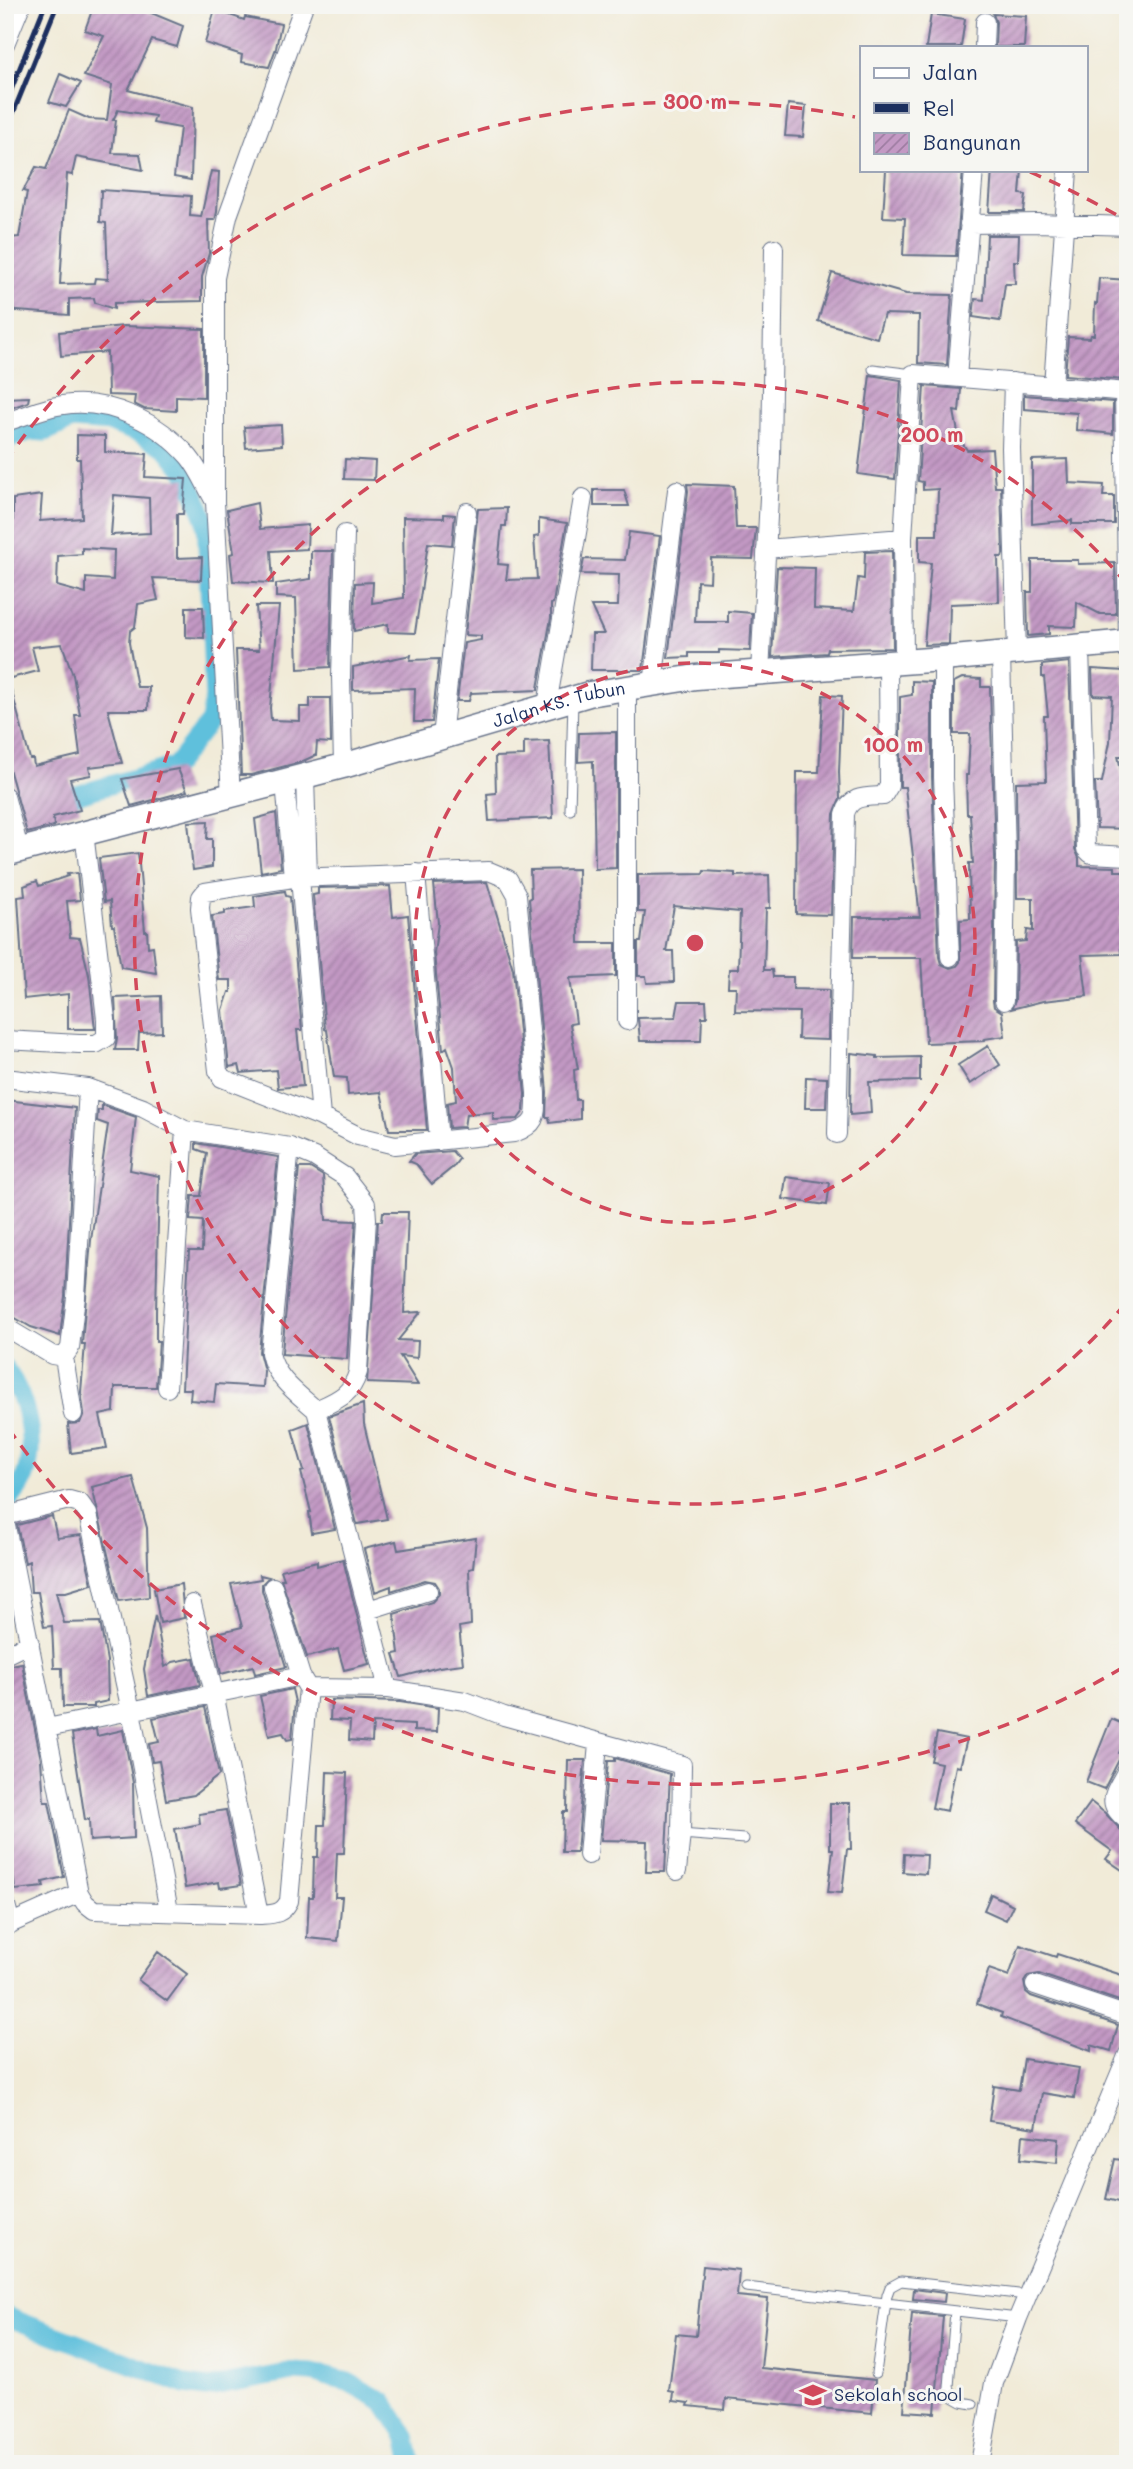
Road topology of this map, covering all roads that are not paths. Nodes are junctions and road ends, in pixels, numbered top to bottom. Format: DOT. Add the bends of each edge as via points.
graph roads {
  1 [pos="21,5"];
  2 [pos="304,5"];
  3 [pos="985,22"];
  4 [pos="5,44"];
  5 [pos="984,46"];
  6 [pos="974,172"];
  7 [pos="1068,172"];
  8 [pos="969,224"];
  9 [pos="1065,224"];
  10 [pos="1128,226"];
  11 [pos="774,248"];
  12 [pos="873,369"];
  13 [pos="913,374"];
  14 [pos="957,378"];
  15 [pos="1013,382"];
  16 [pos="1053,386"];
  17 [pos="1126,392"];
  18 [pos="5,422"];
  19 [pos="677,490"];
  20 [pos="583,498"];
  21 [pos="215,502"];
  22 [pos="467,512"];
  23 [pos="345,534"];
  24 [pos="903,538"];
  25 [pos="766,549"];
  26 [pos="1128,641"];
  27 [pos="1080,648"];
  28 [pos="1009,654"];
  29 [pos="943,659"];
  30 [pos="896,663"];
  31 [pos="760,673"];
  32 [pos="653,684"];
  33 [pos="627,688"];
  34 [pos="573,697"];
  35 [pos="548,705"];
  36 [pos="442,737"];
  37 [pos="343,766"];
  38 [pos="295,779"];
  39 [pos="231,796"];
  40 [pos="6,797"];
  41 [pos="570,810"];
  42 [pos="84,832"];
  43 [pos="12,851"];
  44 [pos="1128,856"];
  45 [pos="416,873"];
  46 [pos="301,878"];
  47 [pos="950,957"];
  48 [pos="1004,1000"];
  49 [pos="627,1021"];
  50 [pos="5,1040"];
  51 [pos="5,1078"];
  52 [pos="88,1088"];
  53 [pos="321,1116"];
  54 [pos="185,1129"];
  55 [pos="837,1134"];
  56 [pos="439,1141"];
  57 [pos="289,1147"];
  58 [pos="5,1326"];
  59 [pos="64,1357"];
  60 [pos="167,1388"];
  61 [pos="316,1410"];
  62 [pos="73,1413"];
  63 [pos="5,1519"];
  64 [pos="273,1587"];
  65 [pos="428,1591"];
  66 [pos="192,1604"];
  67 [pos="368,1611"];
  68 [pos="30,1643"];
  69 [pos="5,1655"];
  70 [pos="304,1682"];
  71 [pos="388,1689"];
  72 [pos="214,1693"];
  73 [pos="131,1712"];
  74 [pos="47,1728"];
  75 [pos="598,1744"];
  76 [pos="1128,1768"];
  77 [pos="1128,1821"];
  78 [pos="681,1834"];
  79 [pos="744,1839"];
  80 [pos="588,1855"];
  81 [pos="677,1871"];
  82 [pos="79,1893"];
  83 [pos="5,1901"];
  84 [pos="169,1911"];
  85 [pos="259,1915"];
  86 [pos="8,1925"];
  87 [pos="1035,1985"];
  88 [pos="1128,2016"];
  89 [pos="1128,2054"];
  90 [pos="746,2287"];
  91 [pos="1027,2295"];
  92 [pos="886,2304"];
  93 [pos="955,2311"];
  94 [pos="1018,2318"];
  95 [pos="876,2373"];
  96 [pos="973,2404"];
  97 [pos="980,2464"];
  1 -- 4 [label="street"];
  2 -- 21 [label="street" via="228,216 215,278"];
  3 -- 5 [label="street"];
  6 -- 8 [label="street"];
  7 -- 9 [label="street"];
  8 -- 9 [label="street"];
  8 -- 14 [label="street"];
  9 -- 10 [label="street"];
  9 -- 16 [label="street"];
  11 -- 25 [label="street"];
  12 -- 13 [label="lane"];
  13 -- 14 [label="street"];
  13 -- 24 [label="street"];
  14 -- 15 [label="street"];
  15 -- 16 [label="street"];
  15 -- 28 [label="street"];
  16 -- 17 [label="street"];
  17 -- 26 [label="street"];
  18 -- 21 [label="street" via="63,405 98,405 128,414 168,435 191,459"];
  19 -- 32 [label="street"];
  20 -- 35 [label="street"];
  21 -- 39 [label="street"];
  22 -- 36 [label="street"];
  23 -- 37 [label="street"];
  24 -- 25 [label="street"];
  24 -- 30 [label="street"];
  25 -- 31 [label="street"];
  26 -- 27 [label="street, Jalan KS. Tubun"];
  27 -- 28 [label="street, Jalan KS. Tubun"];
  27 -- 44 [label="street" via="1086,849 1091,854"];
  28 -- 29 [label="street, Jalan KS. Tubun"];
  28 -- 48 [label="street"];
  29 -- 30 [label="street, Jalan KS. Tubun"];
  29 -- 47 [label="street"];
  30 -- 31 [label="street, Jalan KS. Tubun"];
  30 -- 55 [label="street" via="889,786 883,796 852,800 845,814"];
  31 -- 32 [label="street, Jalan KS. Tubun"];
  32 -- 33 [label="street, Jalan KS. Tubun"];
  33 -- 34 [label="street, Jalan KS. Tubun"];
  33 -- 49 [label="street"];
  34 -- 35 [label="street, Jalan KS. Tubun"];
  34 -- 41 [label="lane"];
  35 -- 36 [label="street, Jalan KS. Tubun"];
  36 -- 37 [label="street, Jalan KS. Tubun"];
  37 -- 38 [label="street, Jalan KS. Tubun"];
  38 -- 39 [label="street, Jalan KS. Tubun"];
  38 -- 46 [label="street"];
  39 -- 42 [label="street, Jalan KS. Tubun"];
  40 -- 43 [label="street"];
  42 -- 43 [label="street, Jalan KS. Tubun"];
  42 -- 50 [label="street" via="106,1038 96,1044"];
  45 -- 46 [label="street"];
  45 -- 56 [label="street"];
  45 -- 56 [label="street" via="489,871 513,886 536,1093 536,1113 526,1128"];
  46 -- 53 [label="street"];
  46 -- 53 [label="street" via="211,889 201,897 222,1079"];
  51 -- 52 [label="street"];
  52 -- 54 [label="street"];
  52 -- 59 [label="street" via="76,1297 70,1348"];
  53 -- 56 [label="street" via="377,1142"];
  54 -- 57 [label="street"];
  54 -- 60 [label="street"];
  57 -- 61 [label="street" via="270,1353 272,1367"];
  57 -- 61 [label="street" via="345,1177 366,1204 358,1372 354,1387"];
  58 -- 59 [label="street" via="51,1355"];
  59 -- 62 [label="street"];
  61 -- 67 [label="street"];
  63 -- 68 [label="street"];
  63 -- 73 [label="street" via="69,1500 80,1503 88,1514"];
  64 -- 70 [label="street"];
  65 -- 67 [label="street"];
  66 -- 72 [label="street"];
  67 -- 71 [label="street"];
  68 -- 69 [label="street"];
  68 -- 74 [label="street"];
  70 -- 71 [label="street"];
  70 -- 72 [label="street"];
  70 -- 85 [label="street" via="289,1901 279,1914"];
  71 -- 75 [label="street" via="465,1700"];
  72 -- 73 [label="street"];
  72 -- 85 [label="street"];
  73 -- 74 [label="street"];
  73 -- 84 [label="street"];
  74 -- 82 [label="street"];
  75 -- 78 [label="street" via="682,1765"];
  75 -- 80 [label="street"];
  76 -- 77 [label="street" via="1112,1801 1115,1812"];
  78 -- 79 [label="lane"];
  78 -- 81 [label="street"];
  82 -- 84 [label="street" via="94,1910"];
  82 -- 86 [label="street"];
  83 -- 86 [label="street"];
  84 -- 85 [label="street"];
  87 -- 88 [label="street"];
  89 -- 91 [label="street"];
  90 -- 92 [label="lane"];
  91 -- 92 [label="lane" via="901,2281 890,2287"];
  91 -- 94 [label="street"];
  92 -- 93 [label="lane"];
  92 -- 95 [label="lane"];
  93 -- 94 [label="lane"];
  93 -- 96 [label="lane" via="949,2387 953,2398"];
  94 -- 97 [label="street" via="994,2383"];
}
